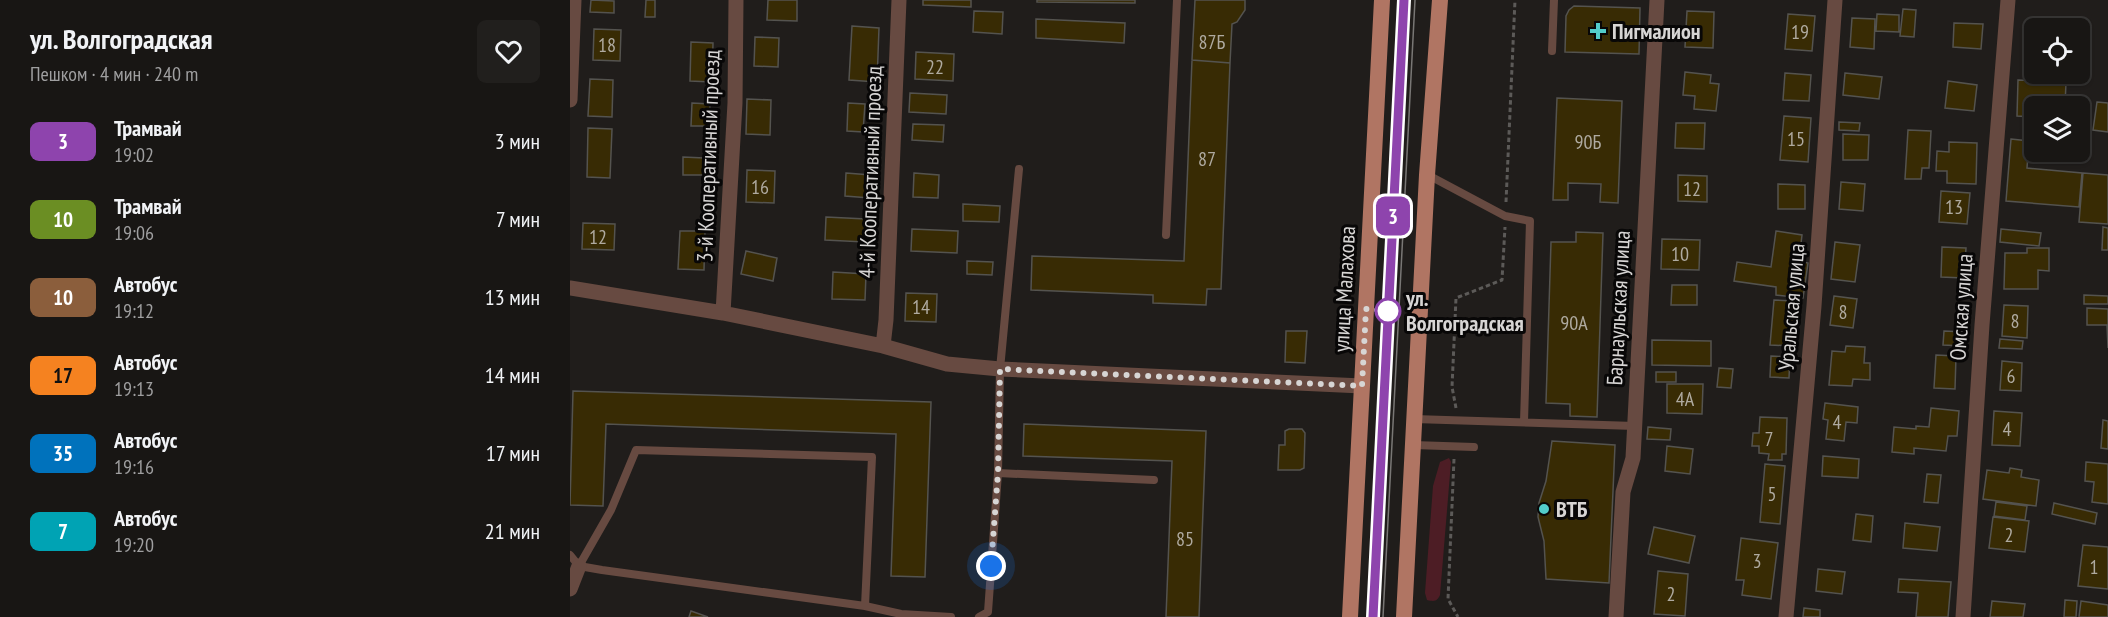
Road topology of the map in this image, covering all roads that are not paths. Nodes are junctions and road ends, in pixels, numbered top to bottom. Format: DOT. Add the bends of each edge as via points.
graph roads {
  1 [pos="574,0"];
  2 [pos="736,0"];
  3 [pos="899,0"];
  4 [pos="1178,0"];
  5 [pos="1382,0"];
  6 [pos="1554,0"];
  7 [pos="1657,0"];
  8 [pos="1835,0"];
  9 [pos="2008,0"];
  10 [pos="1442,2"];
  11 [pos="1552,51"];
  12 [pos="570,100"];
  13 [pos="1019,169"];
  14 [pos="1427,175"];
  15 [pos="1166,236"];
  16 [pos="570,288"];
  17 [pos="723,314"];
  18 [pos="883,346"];
  19 [pos="1000,369"];
  20 [pos="1362,386"];
  21 [pos="1414,419"];
  22 [pos="1524,422"];
  23 [pos="1635,426"];
  24 [pos="1413,445"];
  25 [pos="1474,447"];
  26 [pos="998,473"];
  27 [pos="1154,480"];
  28 [pos="574,560"];
  29 [pos="570,589"];
  30 [pos="865,606"];
  31 [pos="1406,615"];
  32 [pos="951,617"];
  33 [pos="979,617"];
  34 [pos="1350,617"];
  35 [pos="1616,617"];
  36 [pos="1786,617"];
  37 [pos="1963,617"];
  1 -- 12 [label="street"];
  2 -- 17 [label="street, 3-й Кооперативный проезд" via="735,103"];
  3 -- 18 [label="street, 4-й Кооперативный проезд"];
  4 -- 15 [label="lane"];
  5 -- 20 [label="main road, улица Малахова"];
  6 -- 11 [label="lane"];
  7 -- 23 [label="street, Барнаульская улица"];
  8 -- 36 [label="street, Уральская улица" via="1814,306"];
  9 -- 37 [label="street, Омская улица"];
  10 -- 14 [label="main road"];
  13 -- 19 [label="lane"];
  14 -- 21 [label="main road"];
  14 -- 22 [label="lane" via="1505,216 1530,221"];
  16 -- 17 [label="street"];
  17 -- 18 [label="street"];
  18 -- 19 [label="street" via="947,364"];
  19 -- 20 [label="street"];
  19 -- 26 [label="lane"];
  20 -- 34 [label="main road, улица Малахова"];
  21 -- 22 [label="lane"];
  21 -- 24 [label="main road"];
  22 -- 23 [label="lane"];
  23 -- 35 [label="street, Барнаульская улица" via="1633,458 1623,492"];
  24 -- 25 [label="lane"];
  24 -- 31 [label="main road"];
  26 -- 27 [label="lane"];
  26 -- 33 [label="lane" via="988,612"];
  28 -- 29 [label="street"];
  28 -- 30 [label="lane"];
  28 -- 30 [label="lane" via="611,510 636,450 872,457"];
  30 -- 32 [label="lane" via="901,614"];
}
